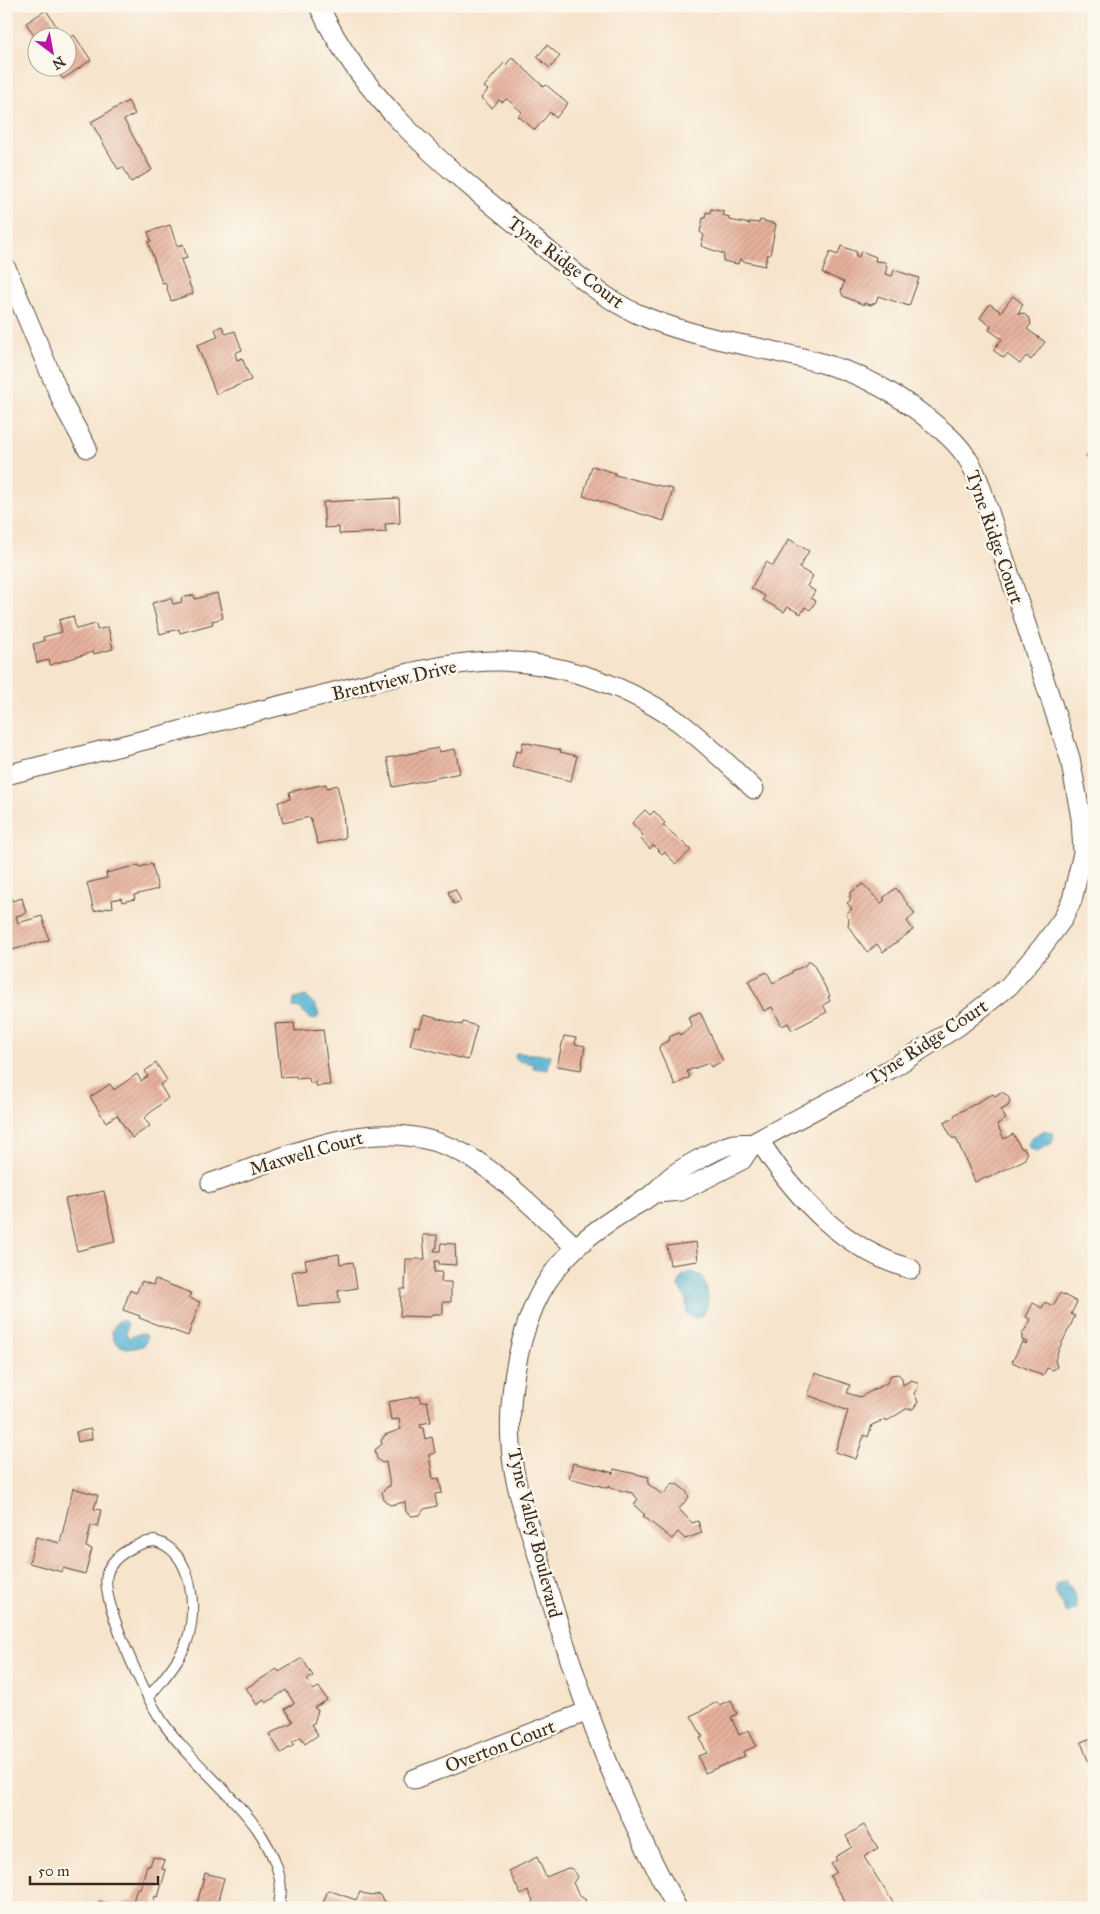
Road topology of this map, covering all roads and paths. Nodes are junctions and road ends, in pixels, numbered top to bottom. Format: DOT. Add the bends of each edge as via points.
graph roads {
  1 [pos="319,6"];
  2 [pos="6,268"];
  3 [pos="87,448"];
  4 [pos="6,775"];
  5 [pos="754,790"];
  6 [pos="756,1142"];
  7 [pos="212,1183"];
  8 [pos="575,1247"];
  9 [pos="911,1269"];
  10 [pos="148,1698"];
  11 [pos="586,1712"];
  12 [pos="414,1779"];
  13 [pos="277,1908"];
  14 [pos="677,1908"];
  1 -- 6 [label="street, Tyne Ridge Court" via="347,58 390,110 464,182 592,286 636,313 662,324 828,365 866,381 914,407 945,432 974,470 1076,784 1082,853 1072,900 1042,947 1009,986 985,1007 894,1067"];
  2 -- 3 [label="street" via="65,408"];
  4 -- 5 [label="street, Brentview Drive" via="382,680 460,664 495,662 559,670 609,684 638,698 697,736"];
  6 -- 8 [label="street, Tyne Valley Boulevard" via="742,1160 681,1191 656,1193"];
  6 -- 9 [label="street" via="834,1229 876,1257"];
  7 -- 8 [label="street, Maxwell Court" via="338,1140 378,1133 414,1136 450,1146 487,1168"];
  8 -- 11 [label="street, Tyne Valley Boulevard" via="535,1303 527,1323 514,1381 511,1445 529,1525"];
  10 -- 10 [label="lane" via="114,1614 106,1581 113,1562 134,1548 155,1542 170,1549 181,1563 189,1584 192,1613 184,1648"];
  10 -- 13 [label="lane" via="168,1729 263,1838 280,1877"];
  11 -- 12 [label="street, Overton Court"];
  11 -- 14 [label="street, Tyne Valley Boulevard" via="637,1829"];
}
